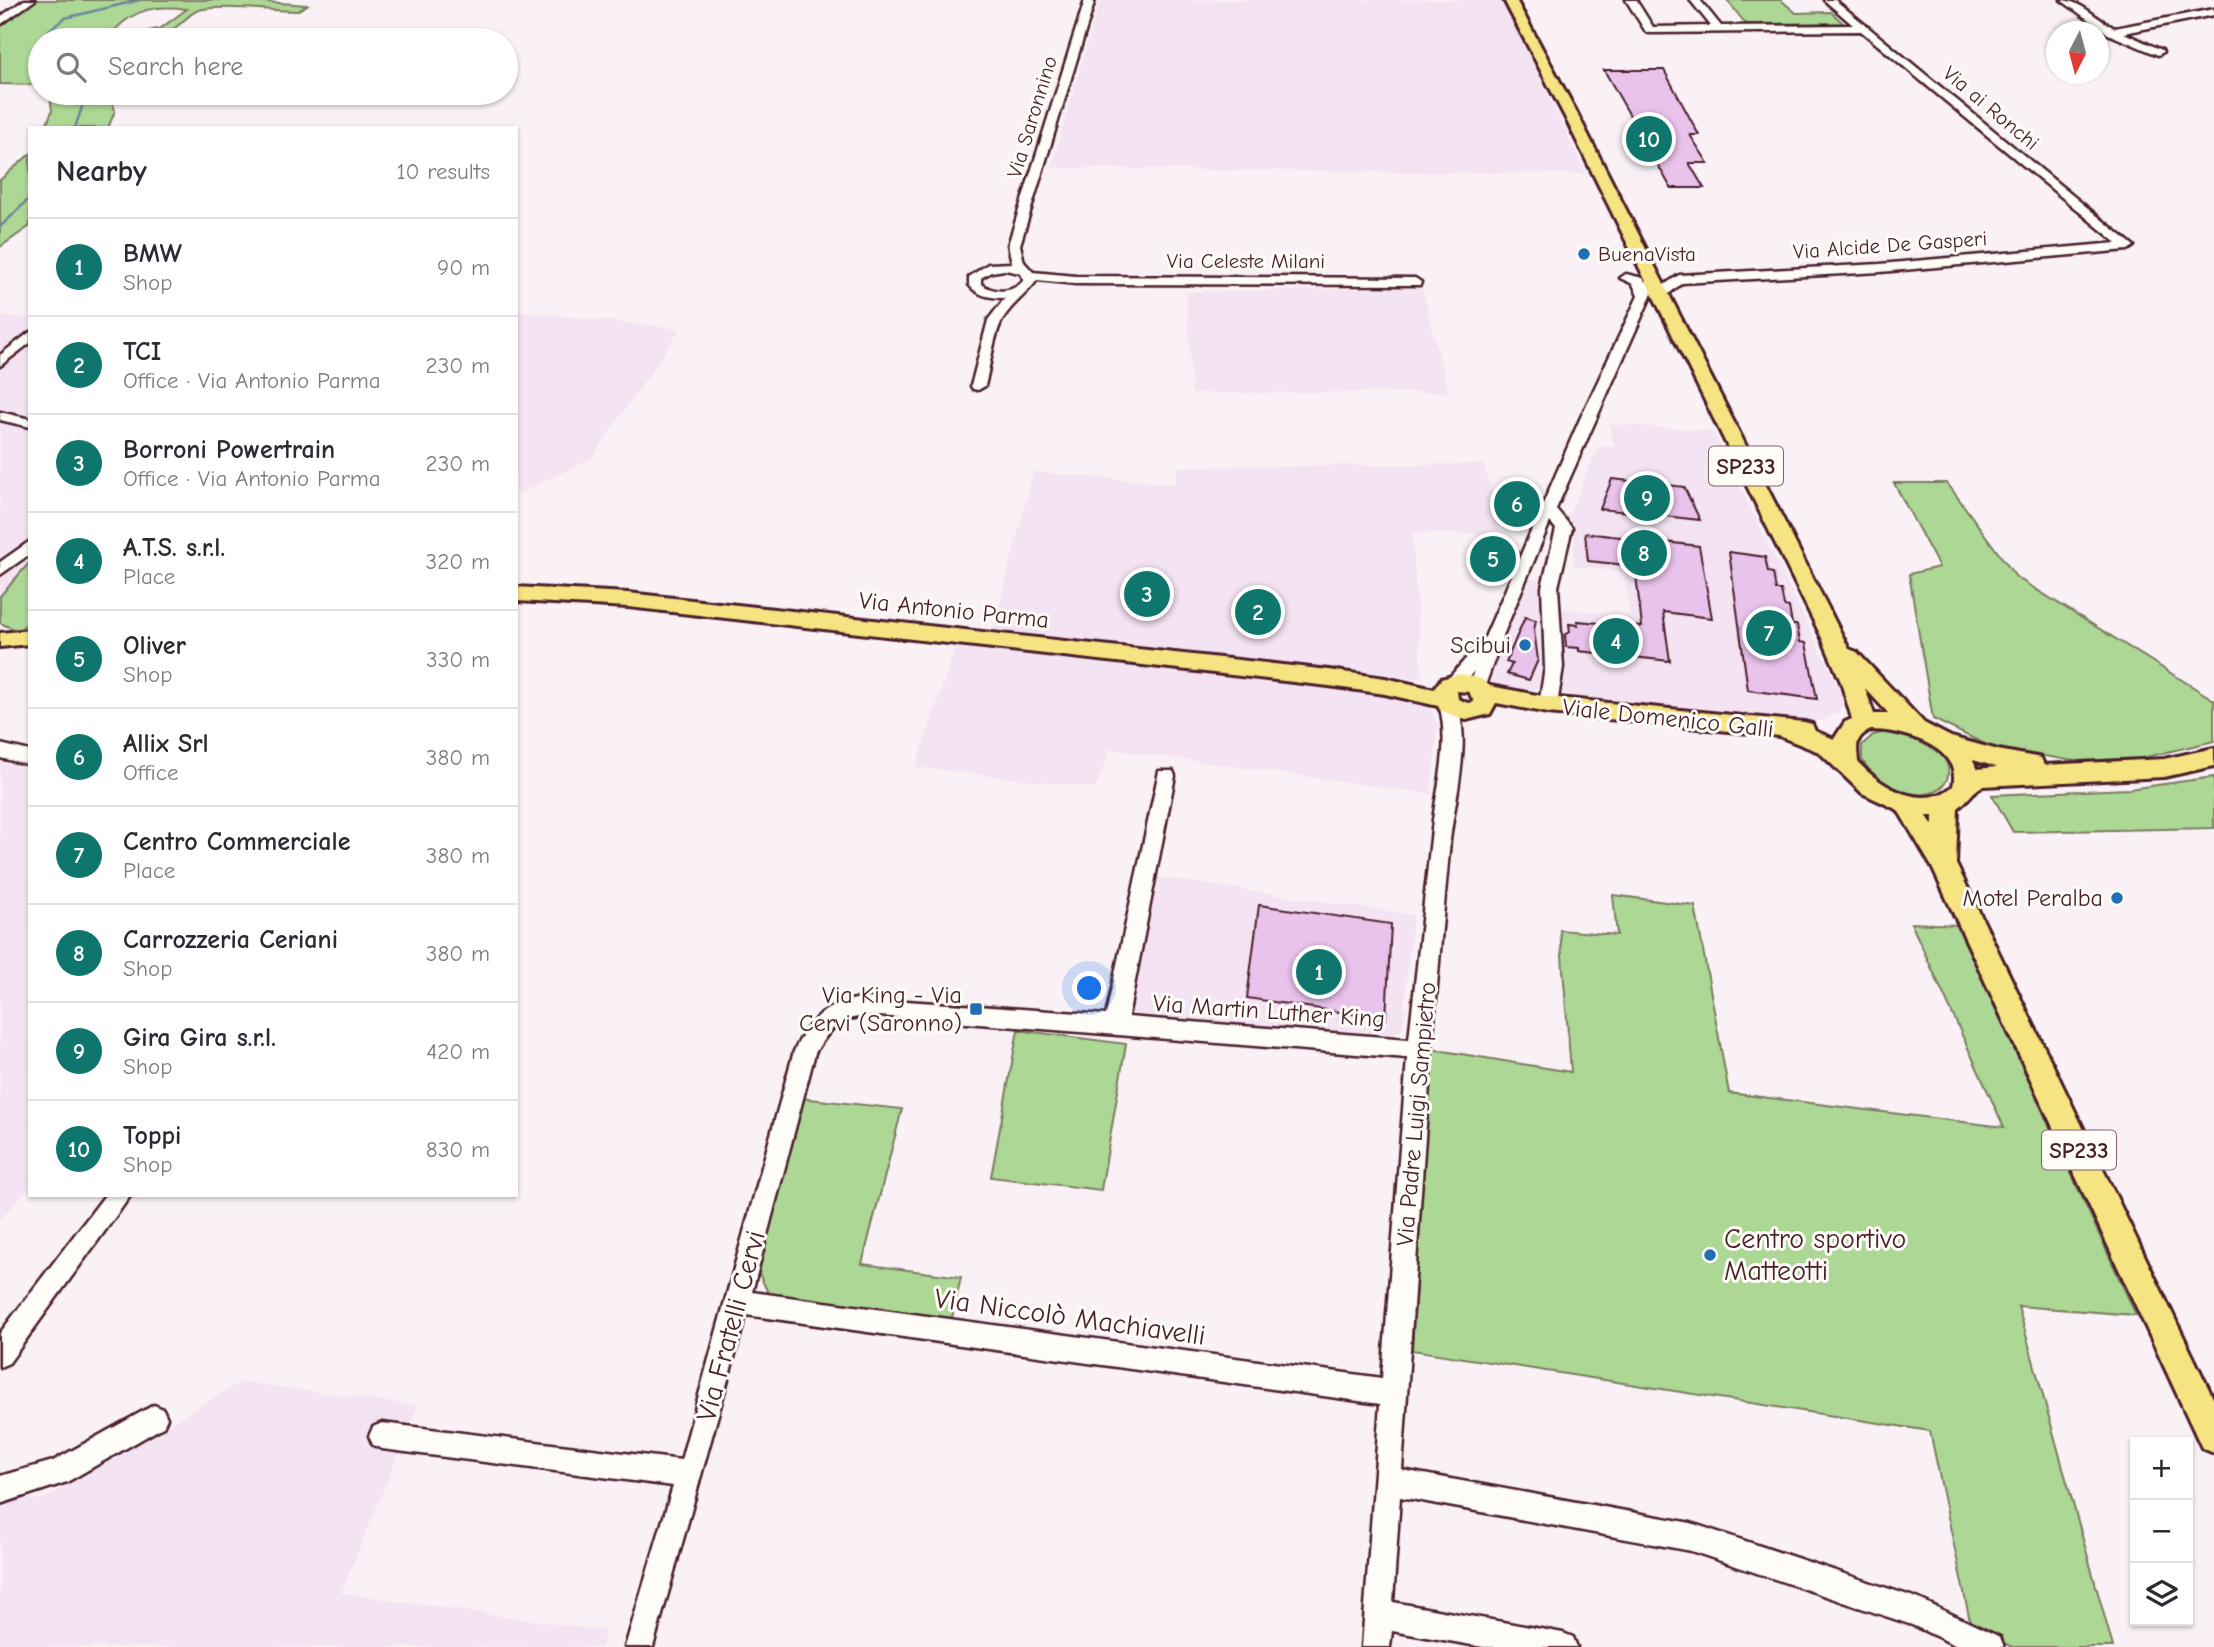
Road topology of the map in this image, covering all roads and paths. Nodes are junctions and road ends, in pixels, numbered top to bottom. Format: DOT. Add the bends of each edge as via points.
graph roads {
  1 [pos="30,0"];
  2 [pos="1090,0"];
  3 [pos="1510,0"];
  4 [pos="1631,0"];
  5 [pos="1695,0"];
  6 [pos="1829,0"];
  7 [pos="2066,0"];
  8 [pos="2214,12"];
  9 [pos="0,22"];
  10 [pos="1864,28"];
  11 [pos="1718,29"];
  12 [pos="2112,32"];
  13 [pos="2158,52"];
  14 [pos="1014,245"];
  15 [pos="2128,246"];
  16 [pos="988,268"];
  17 [pos="1028,273"];
  18 [pos="1626,278"];
  19 [pos="1076,280"];
  20 [pos="1415,282"];
  21 [pos="1652,289"];
  22 [pos="983,291"];
  23 [pos="1019,291"];
  24 [pos="995,320"];
  25 [pos="28,338"];
  26 [pos="0,362"];
  27 [pos="978,386"];
  28 [pos="0,416"];
  29 [pos="28,423"];
  30 [pos="1549,511"];
  31 [pos="28,547"];
  32 [pos="0,570"];
  33 [pos="518,594"];
  34 [pos="1495,633"];
  35 [pos="28,637"];
  36 [pos="1833,638"];
  37 [pos="1,640"];
  38 [pos="1449,696"];
  39 [pos="1480,699"];
  40 [pos="1548,705"];
  41 [pos="1859,726"];
  42 [pos="1914,726"];
  43 [pos="1787,730"];
  44 [pos="1949,745"];
  45 [pos="1453,749"];
  46 [pos="0,751"];
  47 [pos="2214,757"];
  48 [pos="28,758"];
  49 [pos="1846,762"];
  50 [pos="2082,771"];
  51 [pos="1166,776"];
  52 [pos="1966,783"];
  53 [pos="1946,803"];
  54 [pos="1907,804"];
  55 [pos="1943,864"];
  56 [pos="834,1011"];
  57 [pos="1115,1026"];
  58 [pos="1419,1049"];
  59 [pos="118,1197"];
  60 [pos="738,1302"];
  61 [pos="0,1354"];
  62 [pos="1394,1393"];
  63 [pos="154,1418"];
  64 [pos="382,1436"];
  65 [pos="2214,1436"];
  66 [pos="690,1475"];
  67 [pos="1388,1481"];
  68 [pos="0,1490"];
  69 [pos="1378,1614"];
  70 [pos="639,1647"];
  71 [pos="1376,1647"];
  72 [pos="1563,1647"];
  73 [pos="1990,1647"];
  1 -- 9 [label="street"];
  2 -- 14 [label="street, Via Saronnino"];
  3 -- 21 [label="main road, SP233"];
  4 -- 11 [label="street" via="1650,30"];
  5 -- 11 [label="street"];
  6 -- 10 [label="street, Via ai Ronchi"];
  7 -- 12 [label="street"];
  8 -- 12 [label="street"];
  10 -- 11 [label="street"];
  10 -- 15 [label="street, Via ai Ronchi"];
  12 -- 13 [label="street"];
  14 -- 16 [label="street"];
  14 -- 17 [label="street" via="1014,255"];
  15 -- 21 [label="street, Via Alcide De Gasperi" via="1880,268 1679,279"];
  16 -- 17 [label="street" via="1004,265"];
  16 -- 22 [label="street" via="975,276 974,282"];
  17 -- 19 [label="street"];
  17 -- 23 [label="street" via="1029,285"];
  18 -- 21 [label="street"];
  19 -- 20 [label="street, Via Celeste Milani"];
  19 -- 23 [label="street"];
  21 -- 30 [label="street, Via Padre Luigi Sampietro" via="1587,419"];
  21 -- 36 [label="main road, SP233"];
  22 -- 23 [label="street" via="1000,295"];
  22 -- 24 [label="street"];
  23 -- 24 [label="street"];
  24 -- 27 [label="street"];
  25 -- 26 [label="street"];
  28 -- 29 [label="street"];
  30 -- 34 [label="street, Via Padre Luigi Sampietro"];
  30 -- 40 [label="street" via="1564,528 1550,587 1554,667"];
  31 -- 32 [label="street"];
  33 -- 38 [label="main road, Via Antonio Parma" via="628,600"];
  34 -- 38 [label="street, Via Padre Luigi Sampietro"];
  34 -- 39 [label="street, Via Padre Luigi Sampietro"];
  35 -- 37 [label="main road"];
  36 -- 41 [label="main road, SP233" via="1852,682"];
  36 -- 42 [label="main road, SP233"];
  38 -- 39 [label="main road, Viale Domenico Galli" via="1466,683"];
  38 -- 45 [label="street, Via Padre Luigi Sampietro"];
  39 -- 40 [label="main road, Viale Domenico Galli"];
  39 -- 45 [label="street, Via Padre Luigi Sampietro"];
  40 -- 43 [label="main road, Viale Domenico Galli"];
  41 -- 42 [label="main road, SP233" via="1894,721"];
  41 -- 43 [label="main road, Viale Domenico Galli"];
  41 -- 49 [label="main road" via="1845,739"];
  42 -- 44 [label="main road, SP233"];
  43 -- 49 [label="main road, Viale Domenico Galli" via="1827,747"];
  44 -- 50 [label="main road" via="1998,759"];
  44 -- 52 [label="main road" via="1966,770"];
  45 -- 58 [label="street, Via Padre Luigi Sampietro"];
  46 -- 48 [label="street"];
  47 -- 50 [label="main road" via="2164,768"];
  49 -- 54 [label="main road" via="1874,790"];
  50 -- 52 [label="main road" via="1982,777"];
  51 -- 57 [label="street, Via Martin Luther King"];
  52 -- 53 [label="main road" via="1960,795"];
  53 -- 54 [label="main road"];
  53 -- 55 [label="main road, SP233"];
  54 -- 55 [label="main road, SP233"];
  55 -- 65 [label="main road, SP233"];
  56 -- 57 [label="street, Via Martin Luther King" via="879,1007"];
  56 -- 60 [label="street, Via Fratelli Cervi" via="805,1051"];
  57 -- 58 [label="street, Via Martin Luther King"];
  58 -- 62 [label="street, Via Padre Luigi Sampietro"];
  59 -- 61 [label="street"];
  60 -- 62 [label="street, Via Niccolò Machiavelli"];
  60 -- 66 [label="street, Via Fratelli Cervi"];
  62 -- 67 [label="street, Via Padre Luigi Sampietro"];
  63 -- 68 [label="street" via="58,1473"];
  64 -- 66 [label="street"];
  66 -- 70 [label="street, Via Fratelli Cervi"];
  67 -- 69 [label="street, Via Padre Luigi Sampietro"];
  67 -- 73 [label="street" via="1691,1537 1917,1612"];
  69 -- 71 [label="street, Via Padre Luigi Sampietro"];
  69 -- 72 [label="street"];
}
